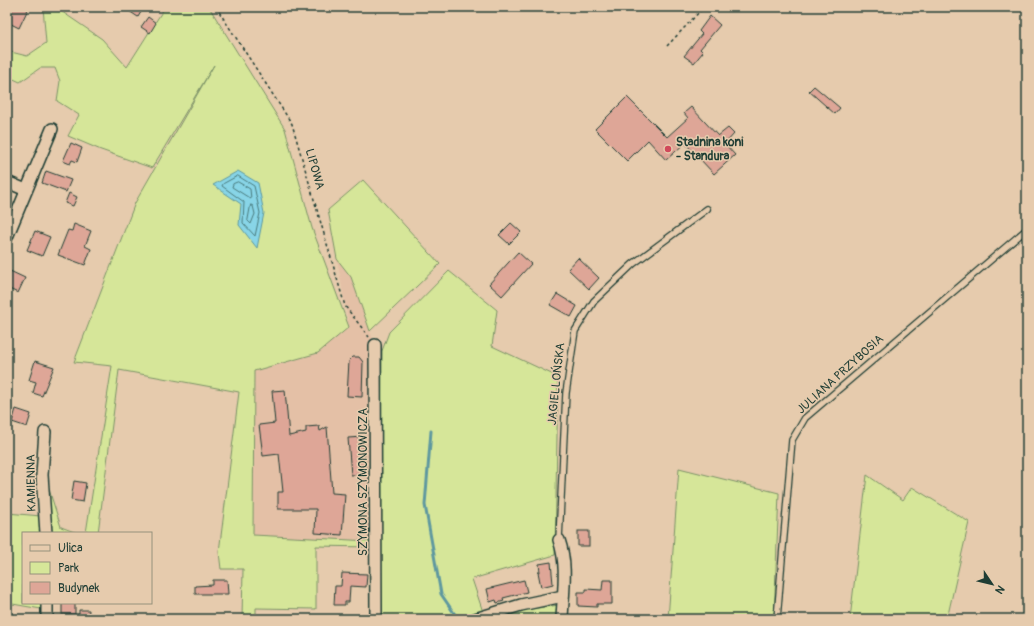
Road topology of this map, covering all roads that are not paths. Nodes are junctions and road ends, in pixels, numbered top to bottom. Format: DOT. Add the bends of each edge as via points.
graph roads {
  1 [pos="52,129"];
  2 [pos="7,182"];
  3 [pos="26,190"];
  4 [pos="707,209"];
  5 [pos="1027,229"];
  6 [pos="7,237"];
  7 [pos="375,345"];
  8 [pos="45,432"];
  9 [pos="46,532"];
  10 [pos="559,540"];
  11 [pos="563,596"];
  12 [pos="47,604"];
  13 [pos="47,619"];
  14 [pos="376,619"];
  15 [pos="476,619"];
  16 [pos="562,619"];
  17 [pos="777,619"];
  1 -- 3 [label="street"];
  2 -- 3 [label="street"];
  3 -- 6 [label="street"];
  4 -- 10 [label="lane, JAGIELLOŃSKA" via="633,264 594,301 575,331 566,393"];
  5 -- 17 [label="lane, JULIANA PRZYBOSIA" via="805,418 792,440"];
  7 -- 14 [label="street, SZYMONA SZYMONOWICZA"];
  8 -- 9 [label="street, KAMIENNA" via="42,475"];
  10 -- 11 [label="street, JAGIELLOŃSKA" via="566,573"];
  11 -- 15 [label="street" via="521,605"];
  11 -- 16 [label="street, JAGIELLOŃSKA"];
  12 -- 13 [label="street"];
}
